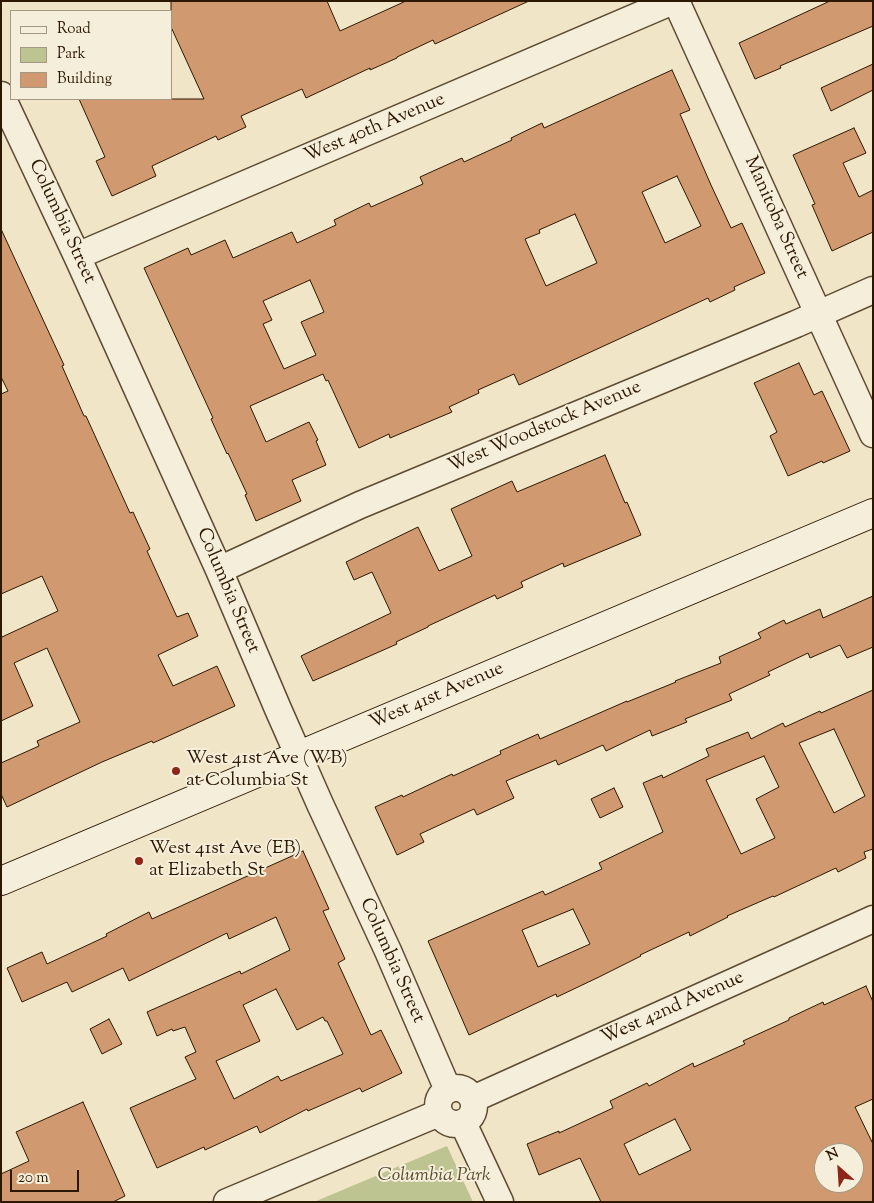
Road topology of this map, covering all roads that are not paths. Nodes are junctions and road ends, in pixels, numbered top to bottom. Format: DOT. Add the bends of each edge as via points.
graph roads {
  1 [pos="675,1"];
  2 [pos="1,95"];
  3 [pos="77,256"];
  4 [pos="873,290"];
  5 [pos="817,314"];
  6 [pos="873,434"];
  7 [pos="873,513"];
  8 [pos="219,570"];
  9 [pos="298,755"];
  10 [pos="1,881"];
  11 [pos="873,919"];
  12 [pos="473,1099"];
  13 [pos="444,1101"];
  14 [pos="463,1123"];
  15 [pos="228,1202"];
  16 [pos="500,1202"];
  1 -- 3 [label="street, West 40th Avenue"];
  1 -- 5 [label="street, Manitoba Street"];
  2 -- 3 [label="street, Columbia Street"];
  3 -- 8 [label="street, Columbia Street"];
  4 -- 5 [label="street, West Woodstock Avenue"];
  5 -- 6 [label="street, Manitoba Street"];
  5 -- 8 [label="street, West Woodstock Avenue" via="360,505"];
  7 -- 9 [label="main road, West 41st Avenue"];
  8 -- 9 [label="street, Columbia Street"];
  9 -- 10 [label="main road, West 41st Avenue"];
  9 -- 13 [label="street, Columbia Street" via="388,951"];
  11 -- 12 [label="street, West 42nd Avenue"];
  12 -- 13 [label="street" via="460,1088"];
  12 -- 14 [label="street" via="472,1116"];
  13 -- 14 [label="street" via="442,1118 452,1124"];
  13 -- 15 [label="street"];
  14 -- 16 [label="street"];
}
